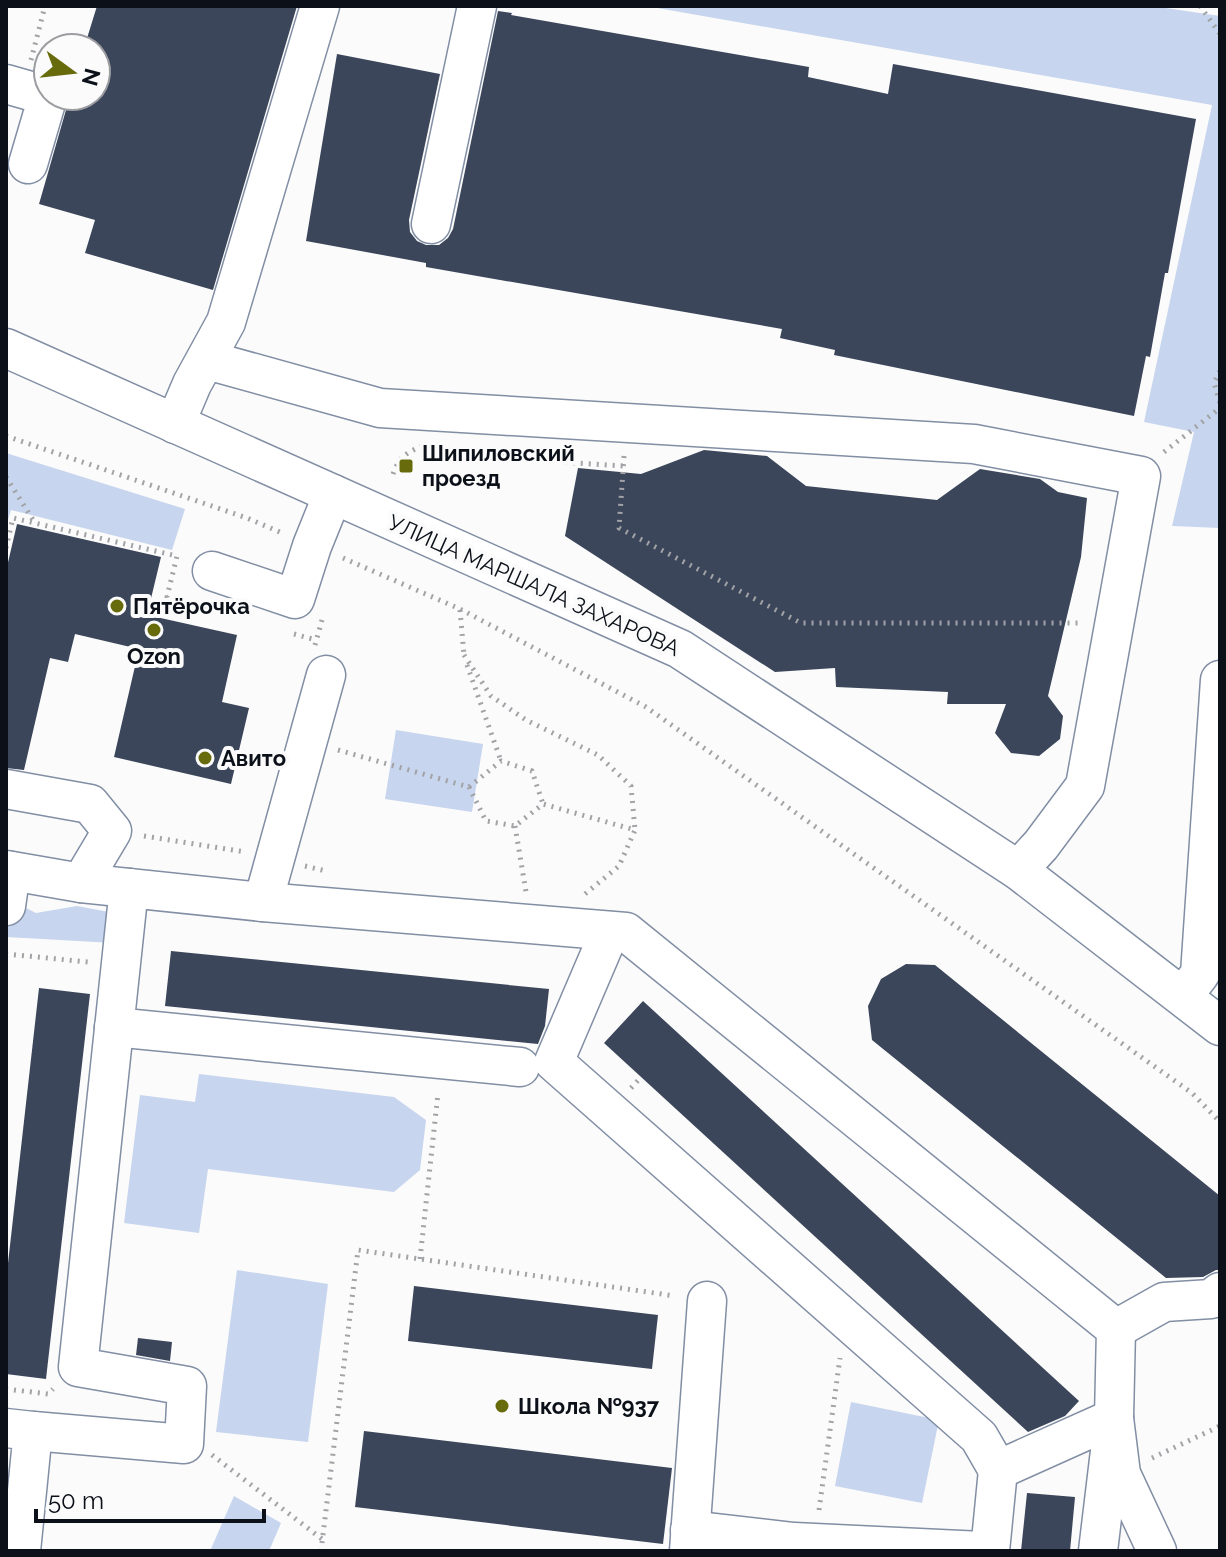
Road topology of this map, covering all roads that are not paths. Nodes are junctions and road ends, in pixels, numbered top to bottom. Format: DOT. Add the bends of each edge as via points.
graph roads {
  1 [pos="320,6"];
  2 [pos="477,6"];
  3 [pos="6,84"];
  4 [pos="28,164"];
  5 [pos="431,224"];
  6 [pos="6,348"];
  7 [pos="207,360"];
  8 [pos="175,424"];
  9 [pos="333,494"];
  10 [pos="212,571"];
  11 [pos="318,657"];
  12 [pos="1220,680"];
  13 [pos="6,789"];
  14 [pos="1018,870"];
  15 [pos="8,883"];
  16 [pos="81,883"];
  17 [pos="129,888"];
  18 [pos="263,902"];
  19 [pos="610,931"];
  20 [pos="1183,996"];
  21 [pos="1220,1026"];
  22 [pos="114,1027"];
  23 [pos="520,1067"];
  24 [pos="1220,1292"];
  25 [pos="707,1301"];
  26 [pos="1116,1329"];
  27 [pos="1114,1418"];
  28 [pos="20,1430"];
  29 [pos="998,1470"];
  30 [pos="690,1541"];
  31 [pos="21,1551"];
  32 [pos="982,1551"];
  33 [pos="990,1551"];
  34 [pos="1098,1551"];
  35 [pos="1157,1551"];
  1 -- 7 [label="street" via="226,322"];
  2 -- 5 [label="street"];
  3 -- 4 [label="street" via="48,96"];
  6 -- 8 [label="street, УЛИЦА МАРШАЛА ЗАХАРОВА"];
  7 -- 8 [label="street"];
  7 -- 14 [label="street" via="380,408 974,444 1141,476 1085,786"];
  8 -- 9 [label="street, УЛИЦА МАРШАЛА ЗАХАРОВА"];
  9 -- 10 [label="street" via="295,599"];
  9 -- 14 [label="street, УЛИЦА МАРШАЛА ЗАХАРОВА" via="680,649"];
  11 -- 18 [label="street" via="308,741"];
  12 -- 20 [label="street" via="1200,974"];
  13 -- 16 [label="street" via="90,804 112,831"];
  14 -- 20 [label="street, УЛИЦА МАРШАЛА ЗАХАРОВА"];
  15 -- 16 [label="street"];
  16 -- 17 [label="street"];
  17 -- 18 [label="street"];
  17 -- 22 [label="street"];
  18 -- 19 [label="street"];
  19 -- 26 [label="street" via="626,932"];
  19 -- 29 [label="street" via="554,1062 979,1437"];
  20 -- 21 [label="street, УЛИЦА МАРШАЛА ЗАХАРОВА"];
  22 -- 23 [label="street"];
  22 -- 28 [label="street" via="78,1367 187,1386 184,1444"];
  24 -- 26 [label="street" via="1211,1299 1164,1302"];
  25 -- 30 [label="street"];
  26 -- 27 [label="street"];
  27 -- 29 [label="street"];
  27 -- 34 [label="street"];
  27 -- 35 [label="street" via="1121,1474"];
  28 -- 31 [label="street"];
  29 -- 33 [label="street"];
  30 -- 32 [label="street"];
}
